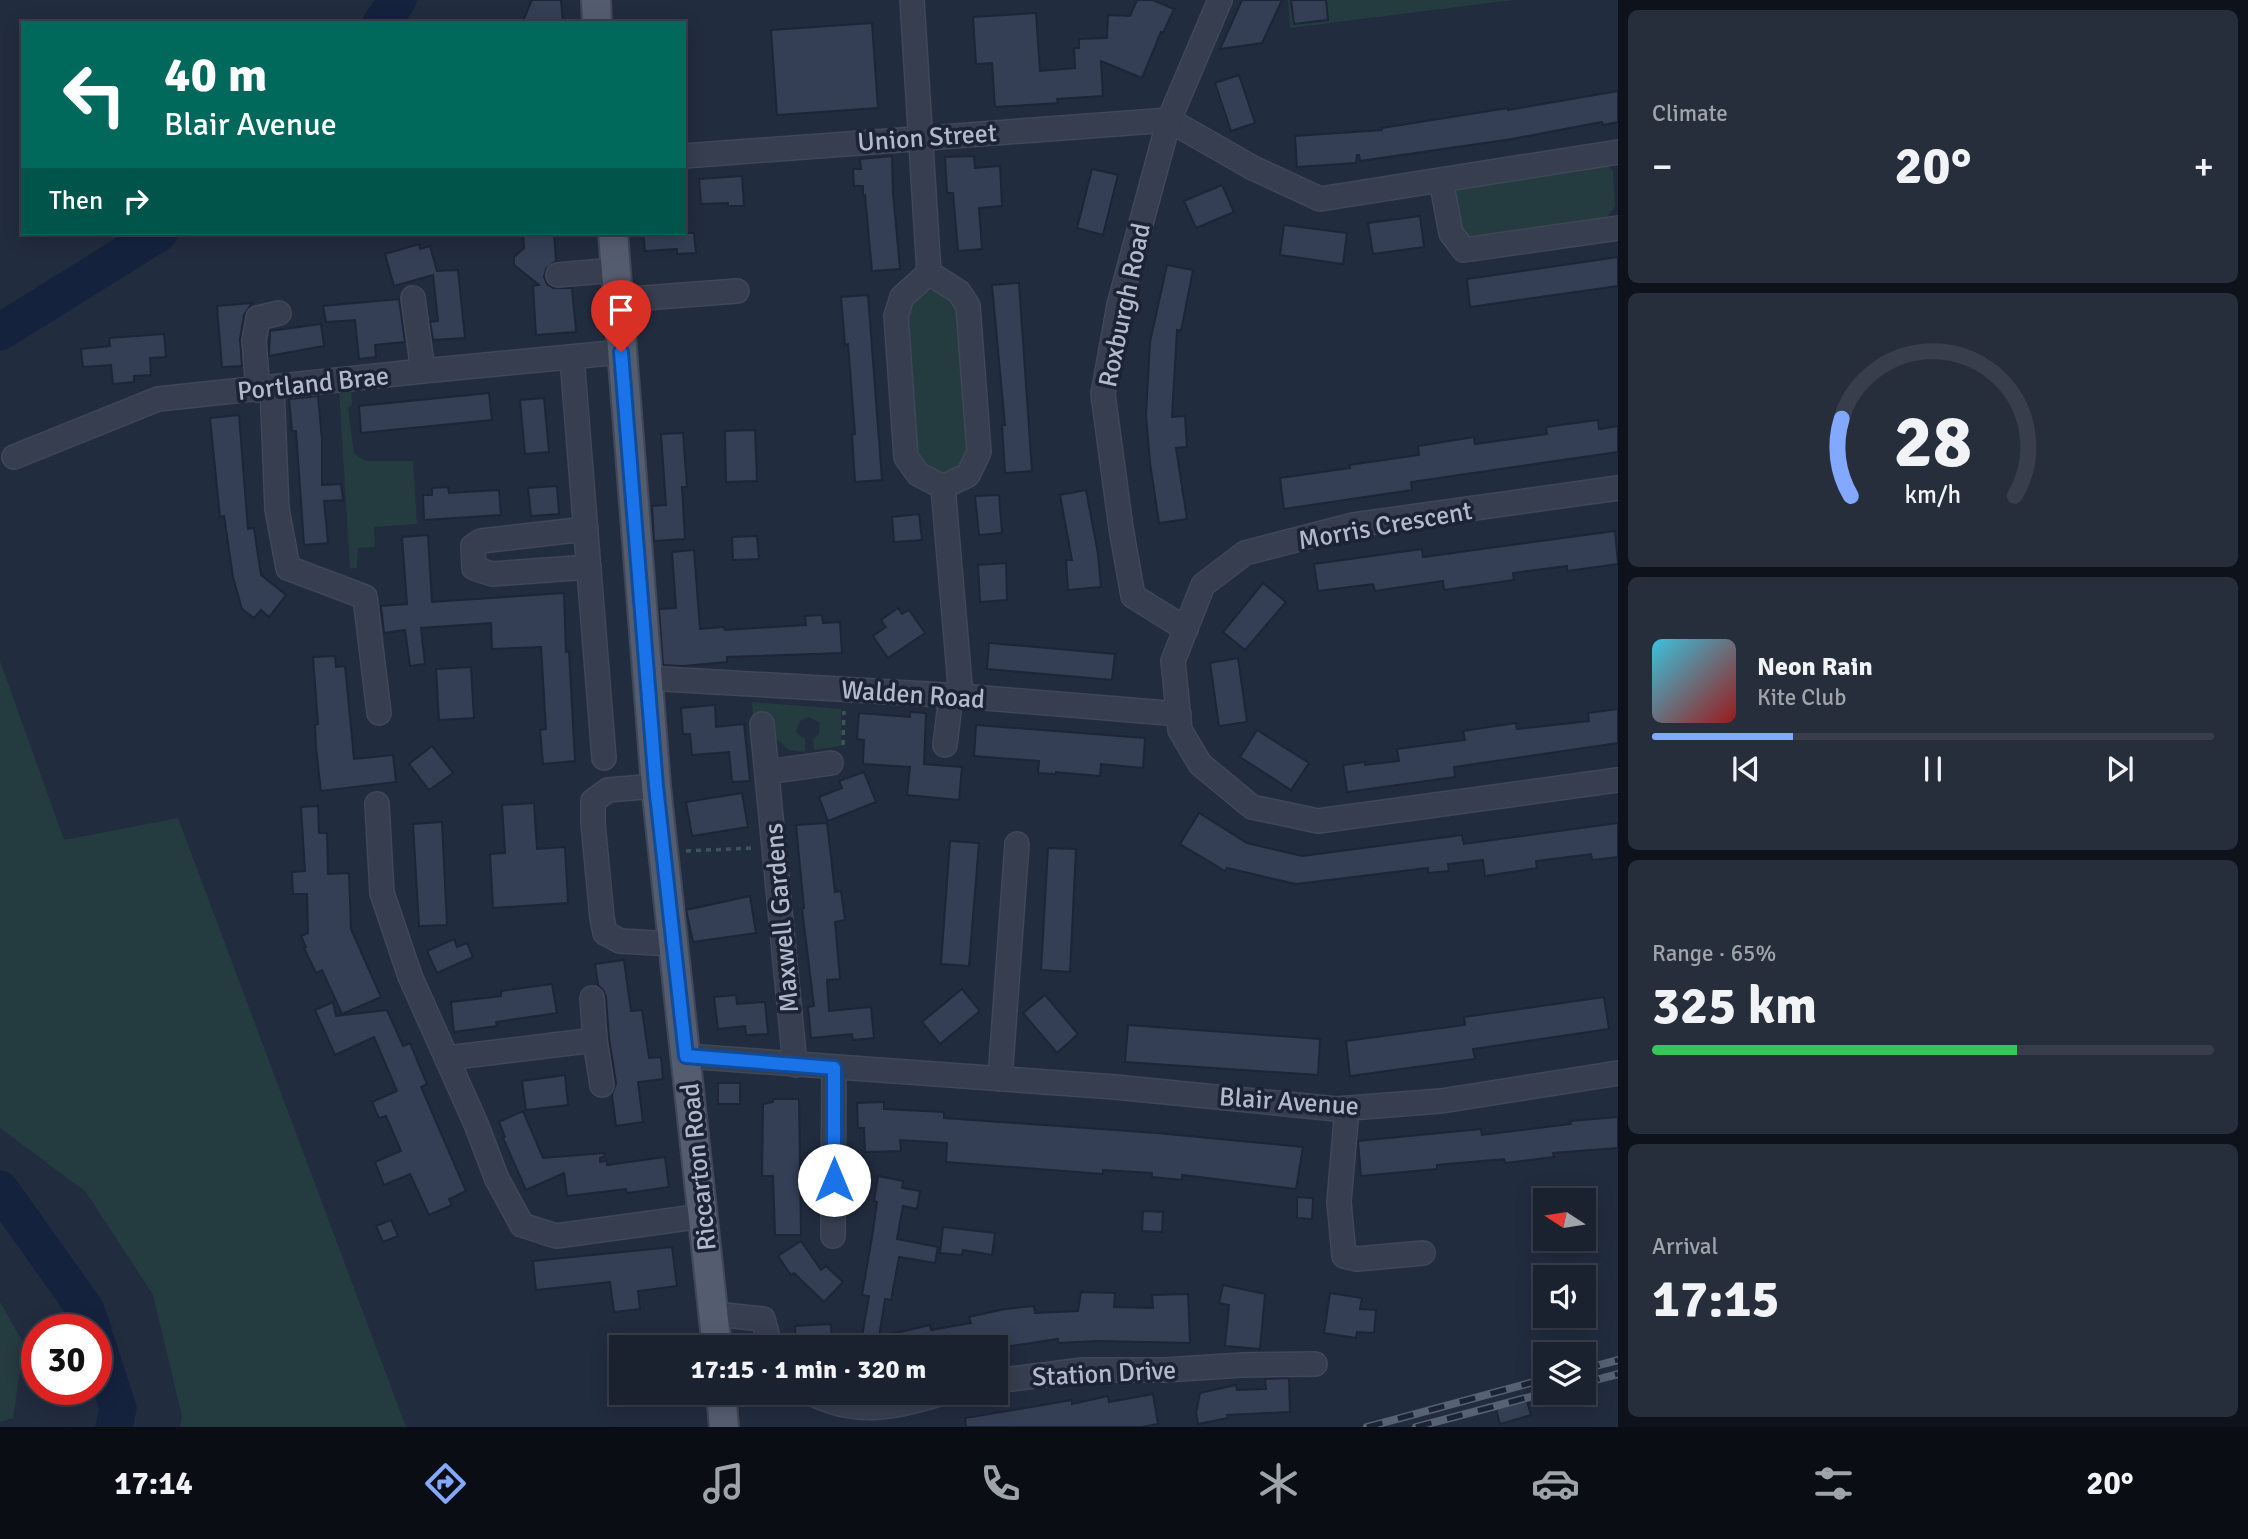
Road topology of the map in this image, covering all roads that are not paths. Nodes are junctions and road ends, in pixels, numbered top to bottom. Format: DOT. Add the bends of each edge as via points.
graph roads {
  1 [pos="596,0"];
  2 [pos="912,0"];
  3 [pos="1220,0"];
  4 [pos="597,21"];
  5 [pos="1169,120"];
  6 [pos="920,137"];
  7 [pos="1618,152"];
  8 [pos="686,156"];
  9 [pos="1441,180"];
  10 [pos="1618,228"];
  11 [pos="613,235"];
  12 [pos="615,271"];
  13 [pos="929,273"];
  14 [pos="558,275"];
  15 [pos="737,291"];
  16 [pos="413,298"];
  17 [pos="618,300"];
  18 [pos="279,313"];
  19 [pos="621,352"];
  20 [pos="572,358"];
  21 [pos="423,370"];
  22 [pos="265,388"];
  23 [pos="14,457"];
  24 [pos="943,487"];
  25 [pos="1618,488"];
  26 [pos="586,529"];
  27 [pos="589,567"];
  28 [pos="1186,629"];
  29 [pos="646,678"];
  30 [pos="956,696"];
  31 [pos="379,713"];
  32 [pos="1179,714"];
  33 [pos="762,724"];
  34 [pos="946,745"];
  35 [pos="604,758"];
  36 [pos="831,763"];
  37 [pos="767,772"];
  38 [pos="1618,780"];
  39 [pos="656,786"];
  40 [pos="377,804"];
  41 [pos="1017,844"];
  42 [pos="674,944"];
  43 [pos="592,998"];
  44 [pos="595,1040"];
  45 [pos="686,1056"];
  46 [pos="447,1058"];
  47 [pos="795,1065"];
  48 [pos="834,1068"];
  49 [pos="1618,1073"];
  50 [pos="1000,1079"];
  51 [pos="602,1085"];
  52 [pos="1347,1108"];
  53 [pos="703,1216"];
  54 [pos="834,1236"];
  55 [pos="1423,1253"];
  56 [pos="713,1314"];
  57 [pos="715,1335"];
  58 [pos="767,1335"];
  59 [pos="1315,1364"];
  60 [pos="1008,1379"];
  61 [pos="722,1405"];
  62 [pos="844,1405"];
  63 [pos="901,1405"];
  64 [pos="724,1427"];
  1 -- 4 [label="main road"];
  2 -- 6 [label="street"];
  3 -- 5 [label="street, Roxburgh Road"];
  5 -- 6 [label="street, Union Street"];
  5 -- 9 [label="street" via="1320,200"];
  5 -- 28 [label="street, Roxburgh Road" via="1119,305 1103,394 1133,596"];
  6 -- 8 [label="street, Union Street"];
  6 -- 13 [label="street"];
  7 -- 9 [label="street"];
  9 -- 10 [label="street" via="1451,233 1464,250"];
  11 -- 12 [label="main road, Riccarton Road"];
  12 -- 14 [label="street"];
  12 -- 17 [label="main road, Riccarton Road"];
  13 -- 24 [label="street" via="902,297 896,316 906,457 918,474"];
  13 -- 24 [label="street" via="959,292 968,306 979,452 968,475"];
  15 -- 17 [label="street"];
  16 -- 21 [label="street"];
  17 -- 19 [label="main road, Riccarton Road"];
  18 -- 22 [label="street" via="258,318 254,341"];
  19 -- 20 [label="street, Portland Brae"];
  19 -- 29 [label="main road, Riccarton Road"];
  20 -- 21 [label="street, Portland Brae"];
  20 -- 26 [label="street"];
  21 -- 22 [label="street, Portland Brae"];
  22 -- 23 [label="street, Portland Brae" via="158,399"];
  22 -- 31 [label="street" via="288,568 365,597"];
  24 -- 30 [label="street"];
  25 -- 28 [label="street, Morris Crescent" via="1353,525 1245,553 1203,585"];
  26 -- 27 [label="street"];
  26 -- 27 [label="street" via="481,541 473,546 474,568 492,574"];
  27 -- 35 [label="street"];
  28 -- 32 [label="street, Morris Crescent" via="1173,661"];
  29 -- 30 [label="street, Walden Road"];
  29 -- 39 [label="main road, Riccarton Road"];
  30 -- 32 [label="street, Walden Road"];
  30 -- 34 [label="street"];
  32 -- 38 [label="street, Morris Crescent" via="1180,730 1200,764 1252,807 1318,821"];
  33 -- 37 [label="street, Maxwell Gardens"];
  36 -- 37 [label="street"];
  37 -- 47 [label="street, Maxwell Gardens"];
  39 -- 42 [label="main road, Riccarton Road"];
  39 -- 42 [label="street" via="608,789 593,801 601,918 605,933 620,941"];
  40 -- 46 [label="street" via="382,893 410,976"];
  41 -- 50 [label="street"];
  42 -- 45 [label="main road, Riccarton Road"];
  43 -- 44 [label="street"];
  44 -- 46 [label="street"];
  44 -- 51 [label="street"];
  45 -- 47 [label="street, Blair Avenue"];
  45 -- 53 [label="main road, Riccarton Road"];
  46 -- 53 [label="street" via="497,1179 522,1225 556,1236"];
  47 -- 48 [label="street, Blair Avenue"];
  48 -- 50 [label="street, Blair Avenue"];
  48 -- 54 [label="street"];
  49 -- 52 [label="street, Blair Avenue" via="1441,1101"];
  50 -- 52 [label="street, Blair Avenue"];
  52 -- 55 [label="street" via="1339,1202 1343,1256 1357,1259"];
  53 -- 56 [label="main road, Riccarton Road"];
  56 -- 57 [label="main road, Riccarton Road"];
  56 -- 58 [label="street" via="763,1319"];
  59 -- 60 [label="street, Station Drive" via="1083,1370"];
  61 -- 64 [label="main road"];
  62 -- 63 [label="street" via="872,1409"];
}
